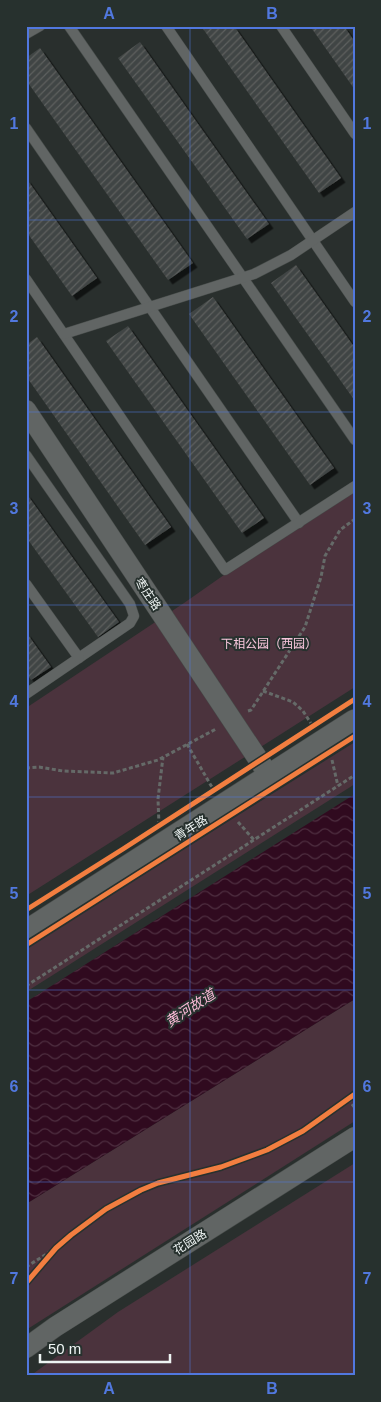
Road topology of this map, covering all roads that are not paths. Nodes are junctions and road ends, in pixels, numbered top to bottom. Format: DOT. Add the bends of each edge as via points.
graph roads {
  1 [pos="40,26"];
  2 [pos="69,26"];
  3 [pos="166,26"];
  4 [pos="281,26"];
  5 [pos="26,34"];
  6 [pos="26,128"];
  7 [pos="355,134"];
  8 [pos="355,212"];
  9 [pos="313,240"];
  10 [pos="243,278"];
  11 [pos="26,279"];
  12 [pos="355,302"];
  13 [pos="150,307"];
  14 [pos="64,334"];
  15 [pos="26,410"];
  16 [pos="355,440"];
  17 [pos="26,455"];
  18 [pos="355,486"];
  19 [pos="299,523"];
  20 [pos="26,584"];
  21 [pos="79,658"];
  22 [pos="26,694"];
  23 [pos="355,710"];
  24 [pos="355,722"];
  25 [pos="267,773"];
  26 [pos="26,920"];
  27 [pos="26,933"];
  28 [pos="355,1137"];
  29 [pos="26,1348"];
  1 -- 5 [label="lane"];
  2 -- 10 [label="lane"];
  3 -- 9 [label="lane"];
  4 -- 7 [label="lane"];
  6 -- 13 [label="lane"];
  8 -- 9 [label="lane"];
  9 -- 10 [label="lane" via="291,255"];
  9 -- 12 [label="lane"];
  10 -- 13 [label="lane"];
  10 -- 16 [label="lane"];
  11 -- 14 [label="lane"];
  13 -- 14 [label="lane"];
  13 -- 19 [label="lane"];
  14 -- 19 [label="lane" via="225,570"];
  15 -- 25 [label="street, 枣庄路"];
  17 -- 21 [label="lane" via="130,604 134,616 130,623"];
  18 -- 19 [label="lane"];
  20 -- 21 [label="lane"];
  21 -- 22 [label="lane"];
  23 -- 25 [label="street, 青年路"];
  24 -- 25 [label="street, 青年路"];
  25 -- 26 [label="street, 青年路"];
  25 -- 27 [label="street, 青年路"];
  28 -- 29 [label="street, 花园路"];
}
